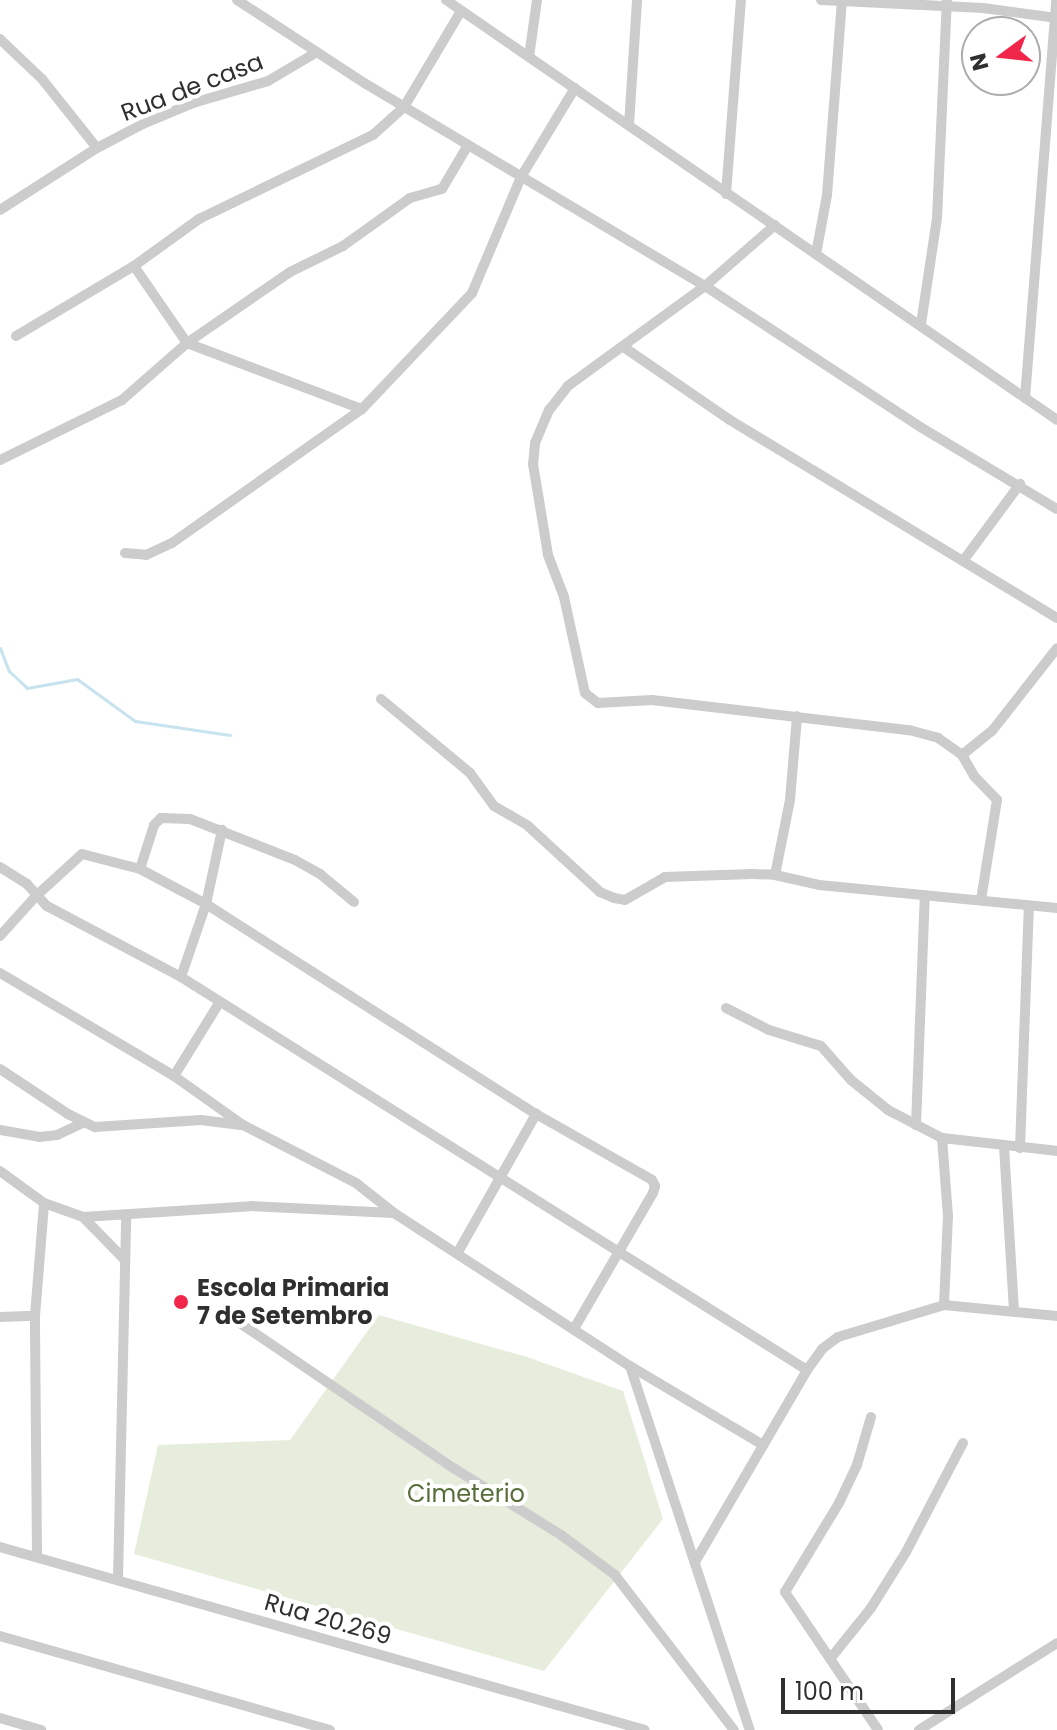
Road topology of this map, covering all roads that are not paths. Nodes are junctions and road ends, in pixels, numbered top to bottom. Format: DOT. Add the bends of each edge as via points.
graph roads {
  1 [pos="237,0"];
  2 [pos="446,0"];
  3 [pos="537,0"];
  4 [pos="637,0"];
  5 [pos="741,0"];
  6 [pos="821,0"];
  7 [pos="1056,0"];
  8 [pos="842,1"];
  9 [pos="947,4"];
  10 [pos="461,11"];
  11 [pos="1056,18"];
  12 [pos="0,39"];
  13 [pos="317,52"];
  14 [pos="529,57"];
  15 [pos="575,88"];
  16 [pos="404,107"];
  17 [pos="629,125"];
  18 [pos="468,145"];
  19 [pos="97,148"];
  20 [pos="521,177"];
  21 [pos="726,194"];
  22 [pos="0,210"];
  23 [pos="775,225"];
  24 [pos="816,254"];
  25 [pos="134,266"];
  26 [pos="705,286"];
  27 [pos="921,324"];
  28 [pos="16,336"];
  29 [pos="187,343"];
  30 [pos="625,348"];
  31 [pos="1025,398"];
  32 [pos="362,409"];
  33 [pos="1057,420"];
  34 [pos="0,460"];
  35 [pos="1020,484"];
  36 [pos="1057,509"];
  37 [pos="125,553"];
  38 [pos="963,561"];
  39 [pos="1057,618"];
  40 [pos="1057,648"];
  41 [pos="381,699"];
  42 [pos="797,716"];
  43 [pos="962,755"];
  44 [pos="222,830"];
  45 [pos="0,867"];
  46 [pos="140,869"];
  47 [pos="775,875"];
  48 [pos="925,895"];
  49 [pos="36,896"];
  50 [pos="981,900"];
  51 [pos="354,902"];
  52 [pos="206,904"];
  53 [pos="1029,907"];
  54 [pos="1057,908"];
  55 [pos="0,936"];
  56 [pos="0,973"];
  57 [pos="181,977"];
  58 [pos="219,1003"];
  59 [pos="726,1008"];
  60 [pos="0,1069"];
  61 [pos="174,1076"];
  62 [pos="536,1114"];
  63 [pos="83,1123"];
  64 [pos="243,1125"];
  65 [pos="916,1125"];
  66 [pos="0,1130"];
  67 [pos="942,1138"];
  68 [pos="1004,1147"];
  69 [pos="1020,1148"];
  70 [pos="1057,1151"];
  71 [pos="0,1171"];
  72 [pos="498,1177"];
  73 [pos="44,1203"];
  74 [pos="394,1213"];
  75 [pos="126,1215"];
  76 [pos="83,1217"];
  77 [pos="458,1252"];
  78 [pos="620,1255"];
  79 [pos="125,1260"];
  80 [pos="944,1305"];
  81 [pos="1014,1309"];
  82 [pos="35,1316"];
  83 [pos="1057,1316"];
  84 [pos="0,1317"];
  85 [pos="237,1321"];
  86 [pos="575,1327"];
  87 [pos="630,1366"];
  88 [pos="807,1370"];
  89 [pos="871,1417"];
  90 [pos="963,1443"];
  91 [pos="763,1445"];
  92 [pos="0,1547"];
  93 [pos="37,1555"];
  94 [pos="695,1562"];
  95 [pos="118,1579"];
  96 [pos="0,1636"];
  97 [pos="1057,1643"];
  98 [pos="830,1659"];
  99 [pos="0,1718"];
  100 [pos="41,1730"];
  101 [pos="330,1730"];
  102 [pos="645,1730"];
  103 [pos="734,1730"];
  104 [pos="750,1730"];
  105 [pos="878,1730"];
  106 [pos="919,1730"];
  1 -- 13 [label="street"];
  2 -- 10 [label="street"];
  3 -- 14 [label="street"];
  4 -- 17 [label="street"];
  5 -- 21 [label="street"];
  6 -- 8 [label="street"];
  7 -- 11 [label="street"];
  8 -- 9 [label="street"];
  8 -- 24 [label="street" via="827,195"];
  9 -- 11 [label="street"];
  9 -- 27 [label="street" via="937,218"];
  10 -- 14 [label="street"];
  10 -- 16 [label="street"];
  11 -- 31 [label="street"];
  12 -- 19 [label="street" via="42,79"];
  13 -- 16 [label="street"];
  13 -- 19 [label="street, Rua de casa" via="282,74 193,103"];
  14 -- 15 [label="street"];
  15 -- 17 [label="street"];
  15 -- 20 [label="street"];
  16 -- 18 [label="street"];
  16 -- 25 [label="street" via="373,135 199,219"];
  17 -- 21 [label="street"];
  18 -- 20 [label="street"];
  18 -- 29 [label="street" via="442,189 396,206 343,246 290,272"];
  19 -- 22 [label="street, Rua de casa"];
  20 -- 26 [label="street"];
  20 -- 32 [label="street" via="472,293"];
  21 -- 23 [label="street"];
  23 -- 24 [label="street"];
  23 -- 26 [label="street"];
  24 -- 27 [label="street"];
  25 -- 28 [label="street"];
  25 -- 29 [label="street"];
  26 -- 30 [label="street"];
  26 -- 35 [label="street" via="922,428"];
  27 -- 31 [label="street"];
  29 -- 32 [label="street"];
  29 -- 34 [label="street" via="122,400"];
  30 -- 38 [label="street" via="730,420"];
  30 -- 42 [label="street" via="559,394 532,453 548,555 564,597 585,693 598,703 652,700"];
  31 -- 33 [label="street"];
  32 -- 37 [label="street" via="172,543 146,555"];
  35 -- 36 [label="street"];
  35 -- 38 [label="street"];
  38 -- 39 [label="street"];
  40 -- 43 [label="street" via="992,731"];
  41 -- 47 [label="street" via="470,773 494,806 528,826 600,892 625,900 665,877"];
  42 -- 43 [label="street" via="909,730 938,738"];
  42 -- 47 [label="street" via="790,800"];
  43 -- 50 [label="street" via="997,800"];
  44 -- 46 [label="street" via="190,819 161,818"];
  44 -- 51 [label="street" via="295,860"];
  44 -- 52 [label="street"];
  45 -- 49 [label="street"];
  46 -- 49 [label="street" via="82,854"];
  46 -- 52 [label="street"];
  47 -- 48 [label="street" via="819,885"];
  48 -- 50 [label="street"];
  48 -- 65 [label="street"];
  49 -- 55 [label="street"];
  49 -- 57 [label="street"];
  50 -- 53 [label="street"];
  52 -- 57 [label="street"];
  52 -- 62 [label="street"];
  53 -- 54 [label="street"];
  53 -- 69 [label="street"];
  56 -- 61 [label="street"];
  57 -- 58 [label="street"];
  58 -- 61 [label="street"];
  58 -- 72 [label="street"];
  59 -- 65 [label="street" via="769,1030 821,1046 851,1080"];
  60 -- 63 [label="street"];
  61 -- 64 [label="street"];
  62 -- 72 [label="street"];
  62 -- 78 [label="street" via="652,1180 653,1193"];
  63 -- 64 [label="street" via="120,1127 201,1120"];
  63 -- 66 [label="street" via="39,1137"];
  64 -- 74 [label="street" via="356,1183"];
  65 -- 67 [label="street"];
  67 -- 68 [label="street"];
  67 -- 80 [label="street" via="948,1216"];
  68 -- 69 [label="street"];
  68 -- 81 [label="street"];
  69 -- 70 [label="street"];
  71 -- 73 [label="street"];
  72 -- 77 [label="street"];
  72 -- 78 [label="street"];
  73 -- 76 [label="street"];
  73 -- 82 [label="street"];
  74 -- 75 [label="street" via="251,1206"];
  74 -- 77 [label="street"];
  75 -- 76 [label="street"];
  75 -- 79 [label="street"];
  76 -- 79 [label="street"];
  77 -- 86 [label="street"];
  78 -- 86 [label="street"];
  78 -- 88 [label="street"];
  79 -- 95 [label="street"];
  80 -- 81 [label="street"];
  80 -- 88 [label="street" via="838,1337"];
  81 -- 83 [label="street"];
  82 -- 84 [label="street"];
  82 -- 93 [label="street"];
  85 -- 103 [label="street" via="615,1575"];
  86 -- 87 [label="street"];
  87 -- 91 [label="street"];
  87 -- 94 [label="street"];
  88 -- 91 [label="street"];
  89 -- 98 [label="street" via="839,1503 785,1592"];
  90 -- 98 [label="street" via="906,1552"];
  91 -- 94 [label="street"];
  92 -- 93 [label="street, Rua 20.269"];
  93 -- 95 [label="street, Rua 20.269"];
  94 -- 104 [label="street"];
  95 -- 102 [label="street, Rua 20.269"];
  96 -- 101 [label="street"];
  97 -- 106 [label="street"];
  98 -- 105 [label="street"];
  99 -- 100 [label="street"];
}
